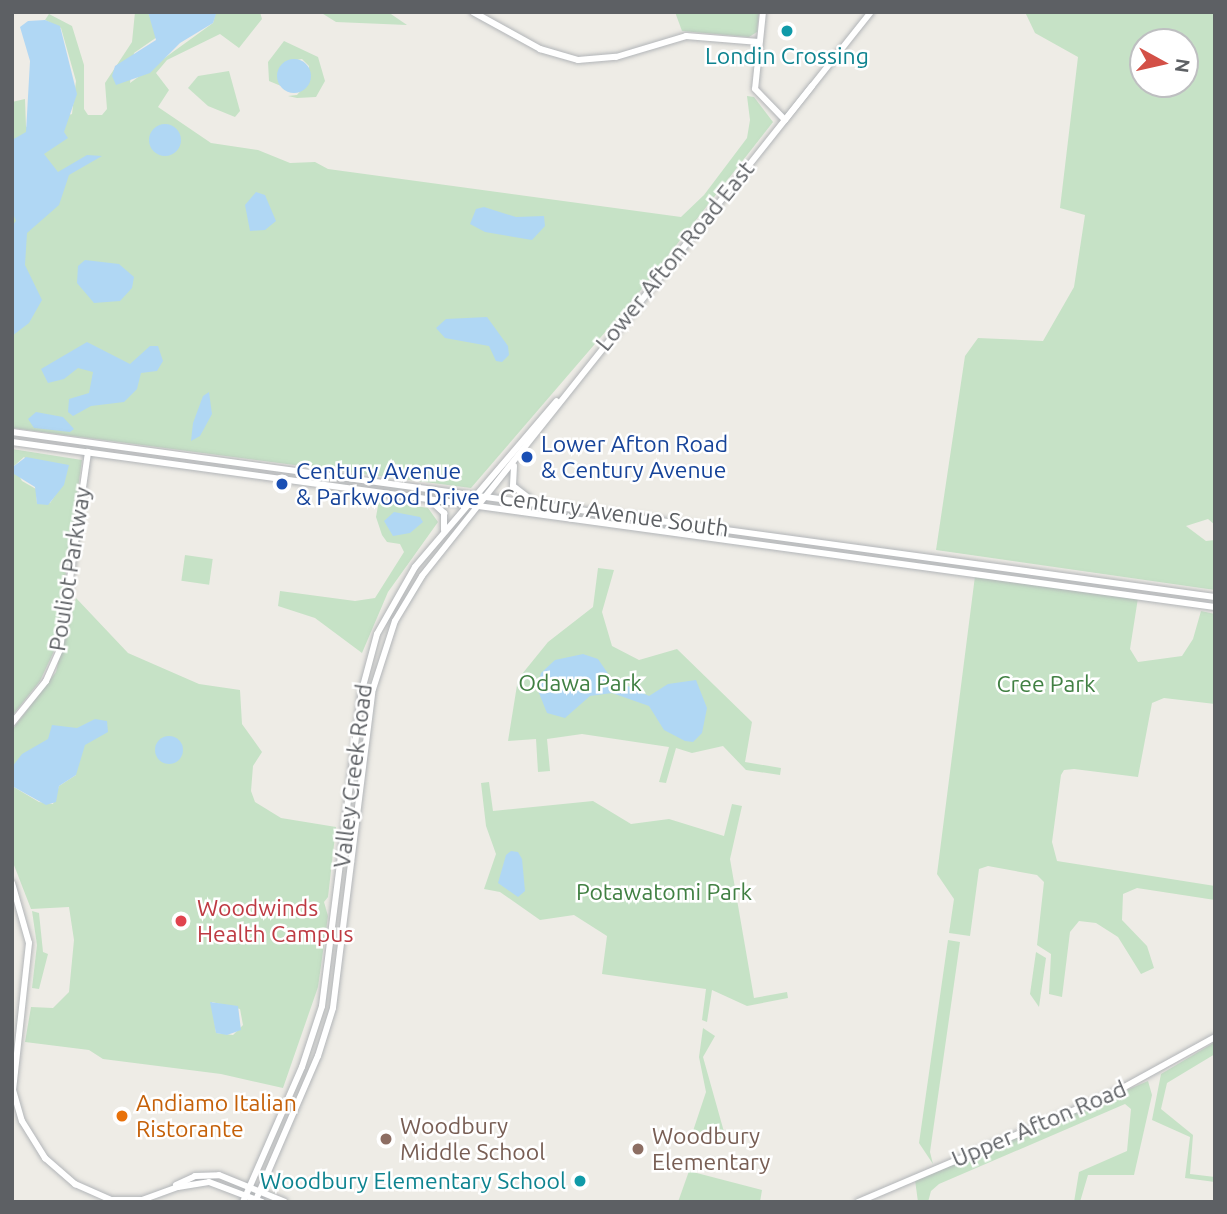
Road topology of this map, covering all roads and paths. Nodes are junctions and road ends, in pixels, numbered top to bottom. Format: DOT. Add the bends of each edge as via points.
graph roads {
  1 [pos="473,12"];
  2 [pos="763,12"];
  3 [pos="871,12"];
  4 [pos="759,42"];
  5 [pos="785,120"];
  6 [pos="566,393"];
  7 [pos="12,432"];
  8 [pos="12,442"];
  9 [pos="89,443"];
  10 [pos="88,452"];
  11 [pos="515,464"];
  12 [pos="475,494"];
  13 [pos="489,496"];
  14 [pos="428,498"];
  15 [pos="468,503"];
  16 [pos="541,503"];
  17 [pos="481,505"];
  18 [pos="442,534"];
  19 [pos="1215,597"];
  20 [pos="1215,607"];
  21 [pos="12,723"];
  22 [pos="12,883"];
  23 [pos="1215,1037"];
  24 [pos="250,1186"];
  25 [pos="170,1190"];
  26 [pos="260,1191"];
  27 [pos="247,1194"];
  28 [pos="258,1201"];
  29 [pos="243,1202"];
  30 [pos="285,1202"];
  31 [pos="858,1202"];
  1 -- 4 [label="main road" via="540,49 575,59 616,57 685,36"];
  2 -- 4 [label="main road"];
  3 -- 5 [label="main road, Lower Afton Road East"];
  4 -- 5 [label="main road" via="756,91"];
  5 -- 6 [label="main road, Lower Afton Road East"];
  6 -- 11 [label="main road, Lower Afton Road East"];
  6 -- 12 [label="main road, Lower Afton Road East"];
  7 -- 9 [label="main road, Century Avenue South"];
  8 -- 10 [label="main road, Century Avenue South"];
  9 -- 10 [label="main road, Pouliot Parkway"];
  9 -- 12 [label="main road, Century Avenue South"];
  10 -- 14 [label="main road, Century Avenue South"];
  10 -- 21 [label="main road, Pouliot Parkway" via="58,654 46,681"];
  11 -- 13 [label="main road, Lower Afton Road East"];
  11 -- 16 [label="main road" via="511,477 515,491"];
  12 -- 13 [label="main road, Century Avenue South"];
  12 -- 15 [label="main road, Valley Creek Road"];
  13 -- 16 [label="main road, Century Avenue South"];
  13 -- 17 [label="main road, Valley Creek Road"];
  14 -- 15 [label="main road, Century Avenue South"];
  14 -- 18 [label="main road" via="445,515"];
  15 -- 17 [label="main road, Century Avenue South"];
  15 -- 18 [label="main road, Valley Creek Road"];
  16 -- 19 [label="main road, Century Avenue South"];
  17 -- 20 [label="main road, Century Avenue South"];
  17 -- 26 [label="main road, Valley Creek Road" via="411,592 381,657 337,988 318,1056"];
  18 -- 24 [label="main road, Valley Creek Road" via="395,597 368,662 325,994 302,1067"];
  22 -- 25 [label="main road" via="29,939 13,1079 25,1128 54,1167 97,1196 133,1201"];
  23 -- 31 [label="main road, Upper Afton Road" via="1110,1095"];
  24 -- 25 [label="main road" via="207,1174 188,1178"];
  24 -- 26 [label="main road"];
  24 -- 27 [label="main road, Valley Creek Road"];
  25 -- 27 [label="main road" via="209,1182"];
  26 -- 28 [label="main road, Valley Creek Road"];
  26 -- 30 [label="main road"];
  27 -- 28 [label="main road"];
  27 -- 29 [label="main road, Valley Creek Road"];
}
